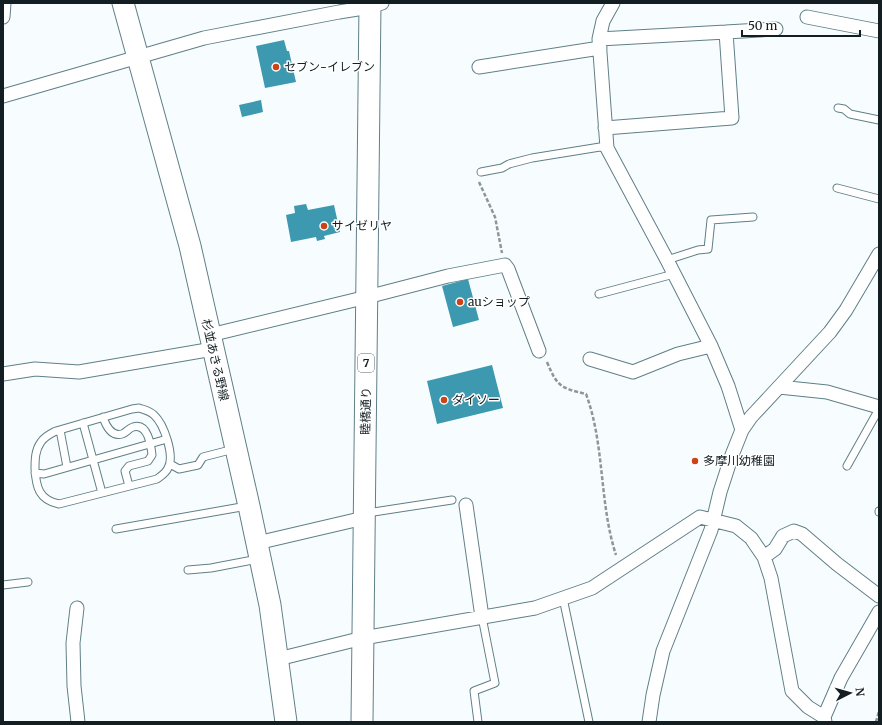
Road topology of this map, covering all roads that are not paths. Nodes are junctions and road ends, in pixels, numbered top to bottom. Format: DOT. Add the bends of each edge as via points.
graph roads {
  1 [pos="4,3"];
  2 [pos="123,3"];
  3 [pos="612,3"];
  4 [pos="374,4"];
  5 [pos="3,17"];
  6 [pos="807,17"];
  7 [pos="776,29"];
  8 [pos="879,31"];
  9 [pos="726,32"];
  10 [pos="599,44"];
  11 [pos="137,57"];
  12 [pos="479,67"];
  13 [pos="3,96"];
  14 [pos="838,108"];
  15 [pos="879,120"];
  16 [pos="605,128"];
  17 [pos="607,148"];
  18 [pos="481,172"];
  19 [pos="837,188"];
  20 [pos="879,198"];
  21 [pos="753,217"];
  22 [pos="879,254"];
  23 [pos="667,260"];
  24 [pos="674,274"];
  25 [pos="600,294"];
  26 [pos="367,297"];
  27 [pos="211,342"];
  28 [pos="711,346"];
  29 [pos="539,351"];
  30 [pos="590,359"];
  31 [pos="3,374"];
  32 [pos="778,387"];
  33 [pos="879,408"];
  34 [pos="103,417"];
  35 [pos="83,423"];
  36 [pos="60,430"];
  37 [pos="742,430"];
  38 [pos="167,439"];
  39 [pos="151,444"];
  40 [pos="236,448"];
  41 [pos="93,460"];
  42 [pos="170,464"];
  43 [pos="847,466"];
  44 [pos="67,467"];
  45 [pos="35,473"];
  46 [pos="129,486"];
  47 [pos="102,493"];
  48 [pos="452,500"];
  49 [pos="466,505"];
  50 [pos="249,506"];
  51 [pos="364,516"];
  52 [pos="714,519"];
  53 [pos="116,529"];
  54 [pos="259,550"];
  55 [pos="764,557"];
  56 [pos="188,570"];
  57 [pos="28,582"];
  58 [pos="3,585"];
  59 [pos="879,596"];
  60 [pos="563,598"];
  61 [pos="77,608"];
  62 [pos="879,612"];
  63 [pos="482,616"];
  64 [pos="363,638"];
  65 [pos="278,659"];
  66 [pos="824,720"];
  67 [pos="78,722"];
  68 [pos="286,722"];
  69 [pos="362,722"];
  70 [pos="478,722"];
  71 [pos="589,722"];
  72 [pos="649,722"];
  1 -- 5 [label="street"];
  2 -- 11 [label="main road, 杉並あきる野線"];
  3 -- 10 [label="street" via="603,21"];
  4 -- 11 [label="street" via="204,38"];
  4 -- 26 [label="main road, 睦橋通り / 7"];
  6 -- 8 [label="street"];
  7 -- 9 [label="street"];
  9 -- 10 [label="street"];
  9 -- 16 [label="street" via="732,118"];
  10 -- 12 [label="street"];
  10 -- 16 [label="street"];
  11 -- 13 [label="street"];
  11 -- 27 [label="main road, 杉並あきる野線" via="190,246"];
  14 -- 15 [label="lane" via="850,114"];
  16 -- 17 [label="street"];
  17 -- 18 [label="lane" via="532,158"];
  17 -- 23 [label="street"];
  19 -- 20 [label="lane"];
  21 -- 23 [label="lane" via="711,220 708,249"];
  22 -- 32 [label="street" via="830,332"];
  23 -- 24 [label="street"];
  24 -- 25 [label="lane"];
  24 -- 28 [label="street"];
  26 -- 27 [label="street"];
  26 -- 29 [label="street" via="448,276 505,265"];
  26 -- 51 [label="main road, 睦橋通り / 7"];
  27 -- 31 [label="street" via="79,372 35,369"];
  27 -- 40 [label="main road, 杉並あきる野線"];
  28 -- 30 [label="street" via="678,354 633,372"];
  28 -- 37 [label="street" via="728,386"];
  32 -- 33 [label="street" via="828,392"];
  32 -- 37 [label="street"];
  33 -- 43 [label="lane"];
  34 -- 35 [label="lane"];
  34 -- 38 [label="lane" via="132,409 148,410 160,421"];
  34 -- 39 [label="lane" via="106,426 117,435 133,427 139,427 145,431"];
  35 -- 36 [label="lane"];
  35 -- 41 [label="lane"];
  36 -- 44 [label="lane"];
  36 -- 45 [label="lane" via="47,435 37,448"];
  37 -- 52 [label="street" via="720,492"];
  38 -- 39 [label="lane"];
  38 -- 42 [label="lane"];
  39 -- 41 [label="lane"];
  39 -- 46 [label="lane" via="152,455 148,461 129,466 125,471"];
  40 -- 42 [label="lane" via="203,456 198,465 179,469"];
  40 -- 50 [label="main road, 杉並あきる野線"];
  41 -- 44 [label="lane"];
  41 -- 47 [label="lane"];
  42 -- 46 [label="lane" via="168,470 157,479"];
  44 -- 45 [label="lane" via="44,474"];
  45 -- 47 [label="lane" via="39,491 51,503 59,504"];
  46 -- 47 [label="lane"];
  48 -- 51 [label="lane"];
  49 -- 63 [label="street"];
  50 -- 53 [label="lane"];
  50 -- 54 [label="main road, 杉並あきる野線"];
  51 -- 54 [label="street"];
  51 -- 64 [label="main road, 睦橋通り / 7"];
  52 -- 55 [label="street" via="736,526 750,538"];
  52 -- 60 [label="street" via="700,517 592,588"];
  52 -- 72 [label="street" via="662,651"];
  54 -- 56 [label="lane" via="211,568"];
  54 -- 65 [label="main road, 杉並あきる野線"];
  55 -- 59 [label="street" via="775,549 783,536 794,531 802,534"];
  55 -- 66 [label="street" via="771,578 792,691"];
  57 -- 58 [label="lane"];
  60 -- 63 [label="street" via="535,608"];
  60 -- 71 [label="lane"];
  61 -- 67 [label="street" via="73,643"];
  62 -- 66 [label="street" via="841,678"];
  63 -- 64 [label="street"];
  63 -- 70 [label="lane" via="495,683 474,691"];
  64 -- 65 [label="street"];
  64 -- 69 [label="main road, 睦橋通り / 7"];
  65 -- 68 [label="main road, 杉並あきる野線"];
}
